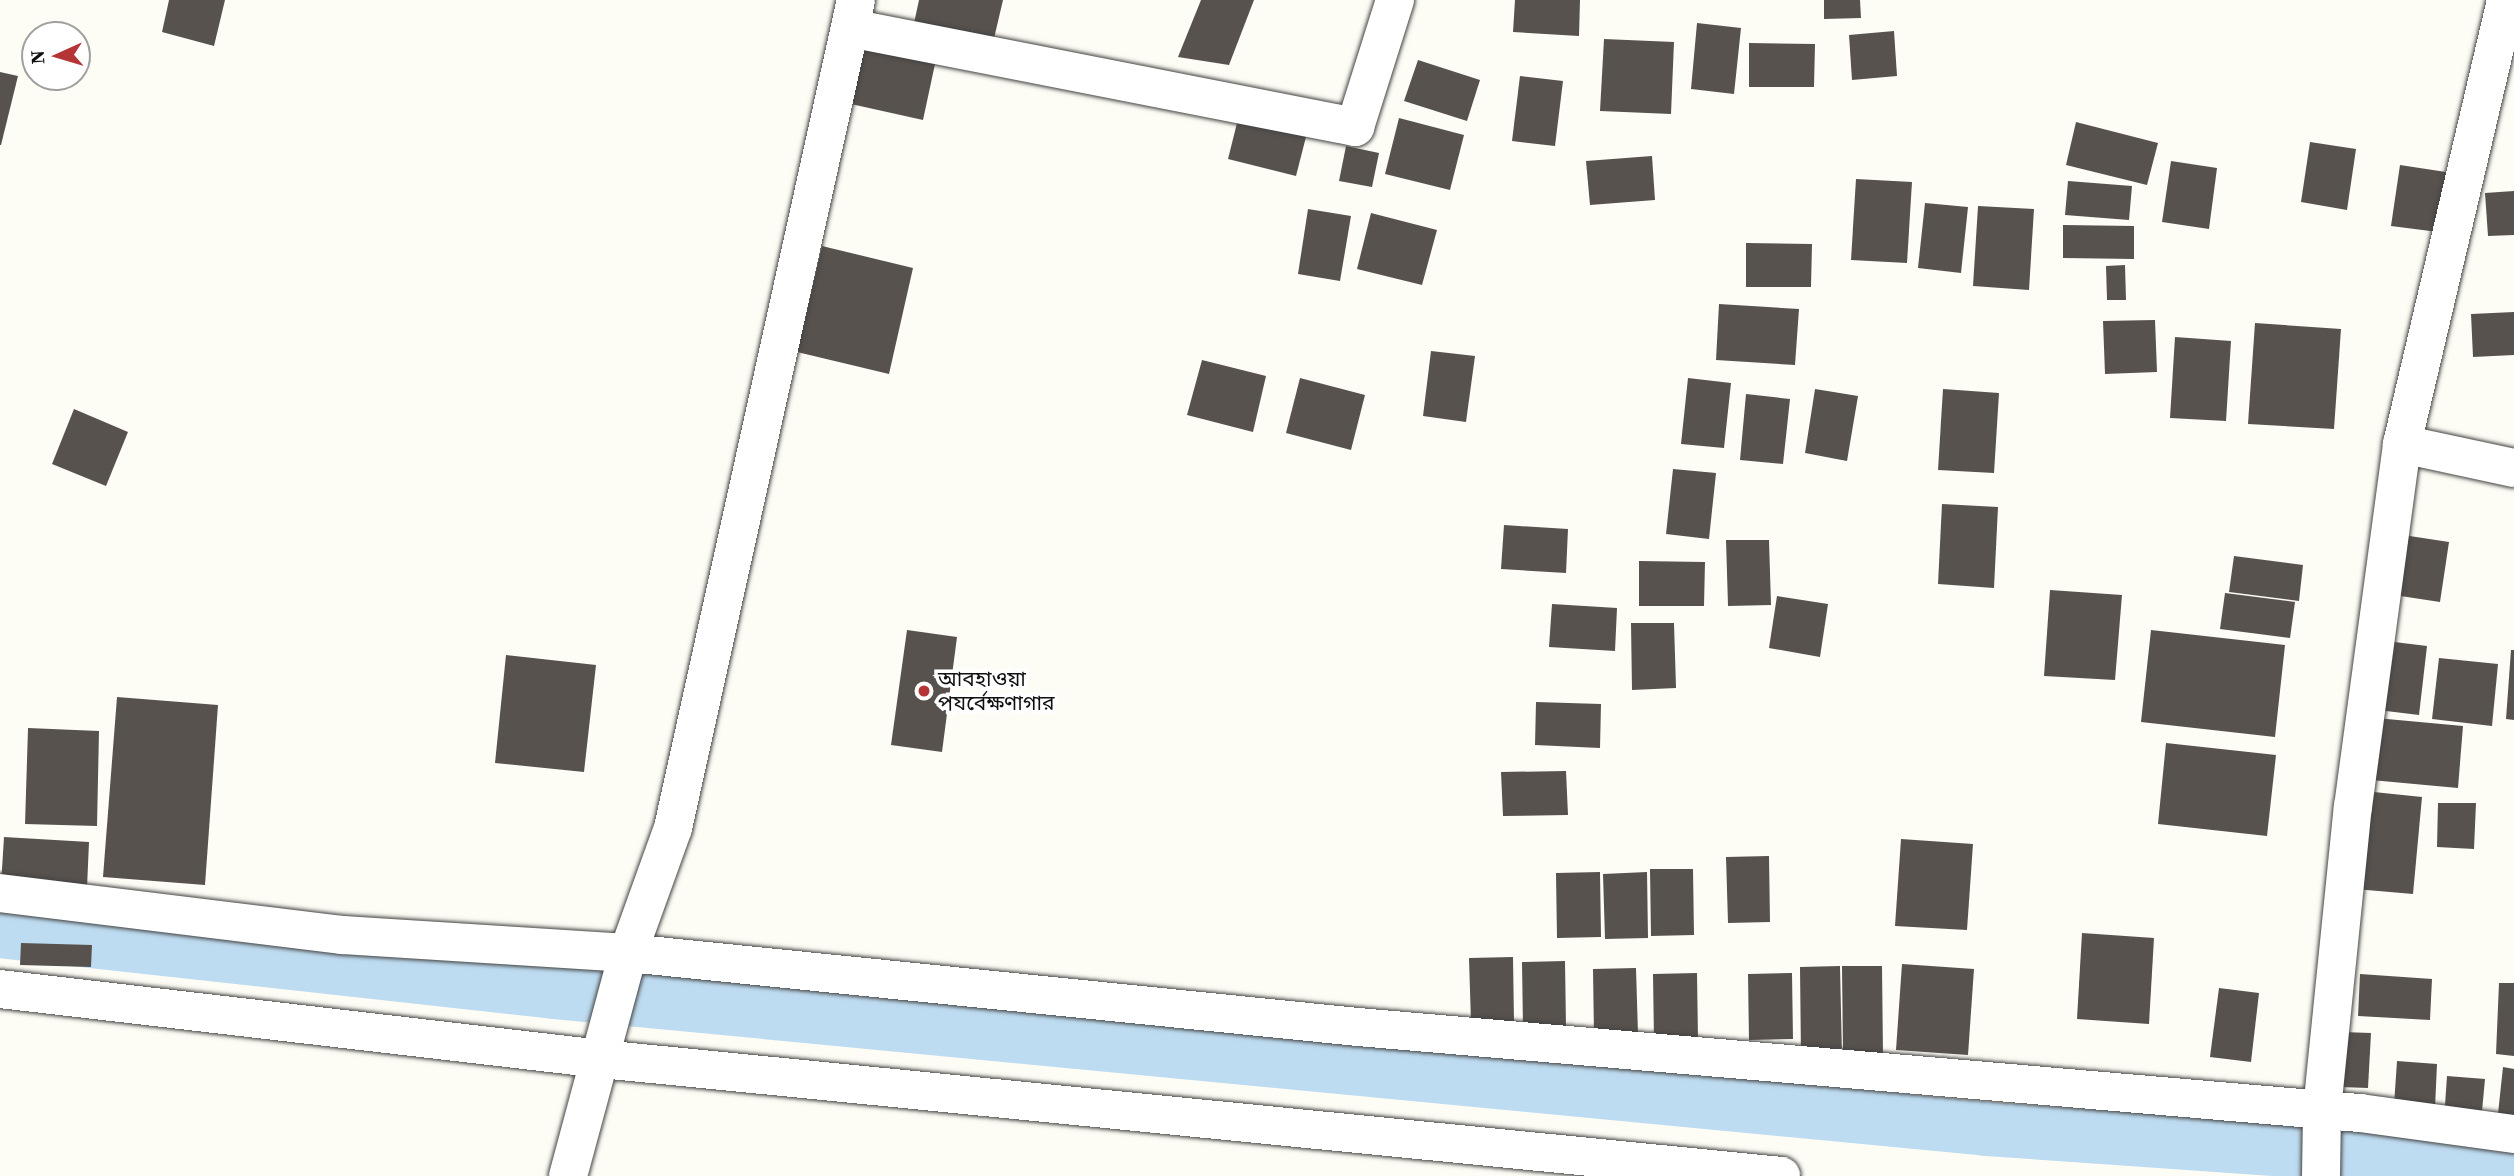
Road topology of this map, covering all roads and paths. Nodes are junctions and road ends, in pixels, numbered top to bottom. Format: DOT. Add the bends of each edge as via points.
graph roads {
  1 [pos="1395,0"];
  2 [pos="2505,0"];
  3 [pos="853,14"];
  4 [pos="2402,444"];
  5 [pos="2514,468"];
  6 [pos="0,893"];
  7 [pos="628,953"];
  8 [pos="0,989"];
  9 [pos="601,1059"];
  10 [pos="2322,1110"];
  11 [pos="2514,1134"];
  12 [pos="568,1176"];
  13 [pos="1781,1176"];
  14 [pos="2321,1176"];
  1 -- 3 [label="street" via="1355,127"];
  2 -- 4 [label="street"];
  3 -- 7 [label="street" via="673,828"];
  4 -- 5 [label="street"];
  4 -- 10 [label="street" via="2353,807"];
  6 -- 7 [label="street" via="342,935"];
  7 -- 9 [label="street"];
  7 -- 10 [label="street" via="1358,1027"];
  8 -- 9 [label="street"];
  9 -- 12 [label="street"];
  9 -- 13 [label="street"];
  10 -- 11 [label="street"];
  10 -- 14 [label="street"];
}
